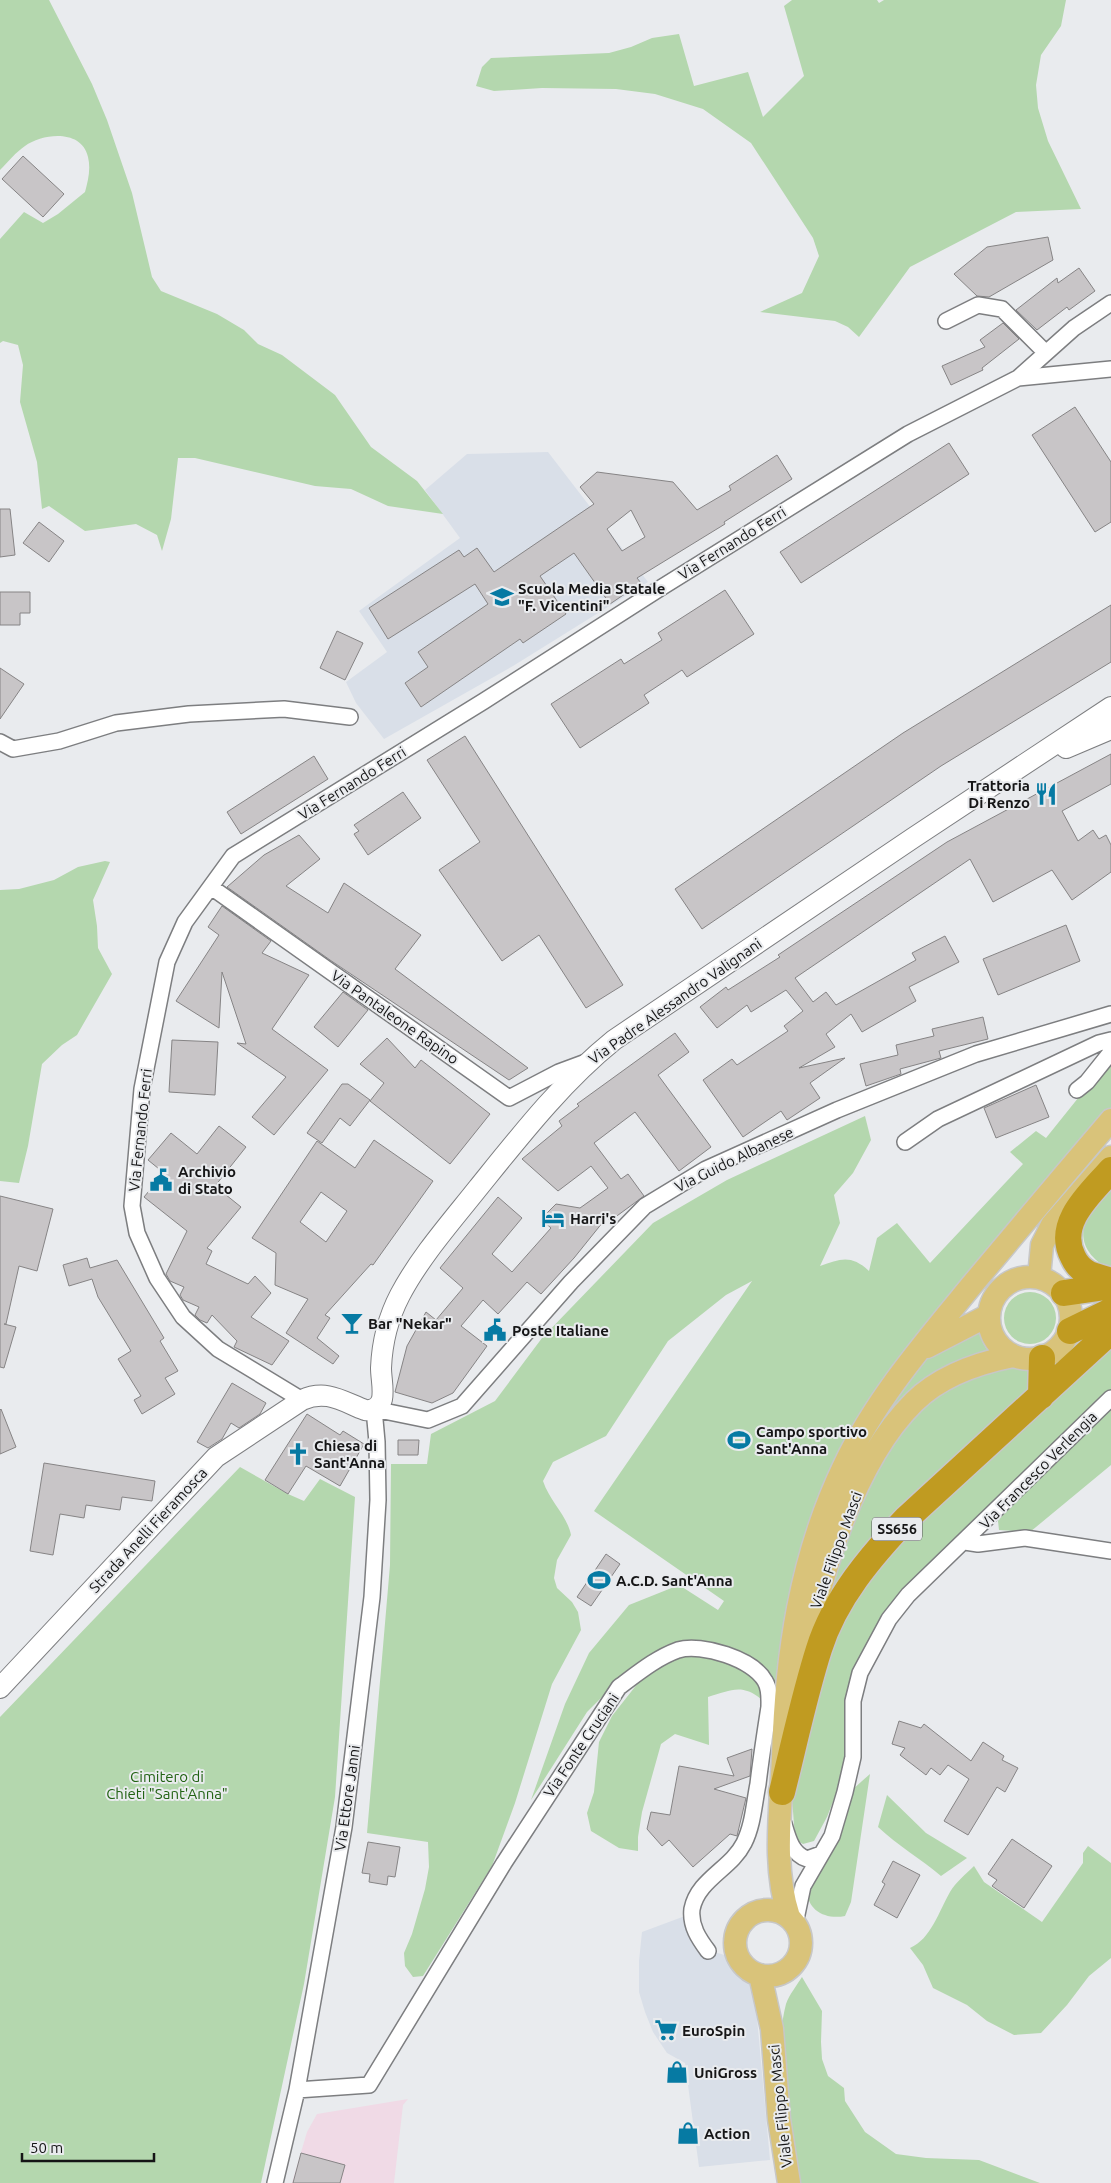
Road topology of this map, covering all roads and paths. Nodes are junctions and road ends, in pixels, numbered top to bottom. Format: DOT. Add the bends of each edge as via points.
graph roads {
  1 [pos="1111,303"];
  2 [pos="946,321"];
  3 [pos="1046,353"];
  4 [pos="1111,369"];
  5 [pos="1018,378"];
  6 [pos="1111,707"];
  7 [pos="350,717"];
  8 [pos="1111,729"];
  9 [pos="0,742"];
  10 [pos="1024,765"];
  11 [pos="211,886"];
  12 [pos="1111,1014"];
  13 [pos="1111,1040"];
  14 [pos="1111,1052"];
  15 [pos="588,1061"];
  16 [pos="1077,1090"];
  17 [pos="1111,1120"];
  18 [pos="905,1142"];
  19 [pos="1111,1157"];
  20 [pos="1111,1170"];
  21 [pos="1028,1219"];
  22 [pos="1039,1277"];
  23 [pos="1111,1281"];
  24 [pos="1009,1282"];
  25 [pos="1111,1286"];
  26 [pos="1064,1293"];
  27 [pos="1111,1312"];
  28 [pos="989,1315"];
  29 [pos="1070,1331"];
  30 [pos="1111,1331"];
  31 [pos="919,1352"];
  32 [pos="1013,1356"];
  33 [pos="1042,1358"];
  34 [pos="1041,1396"];
  35 [pos="308,1397"];
  36 [pos="1111,1398"];
  37 [pos="374,1409"];
  38 [pos="965,1542"];
  39 [pos="1111,1551"];
  40 [pos="0,1688"];
  41 [pos="781,1803"];
  42 [pos="778,1851"];
  43 [pos="821,1854"];
  44 [pos="761,1911"];
  45 [pos="792,1920"];
  46 [pos="708,1951"];
  47 [pos="788,1970"];
  48 [pos="760,1975"];
  49 [pos="772,2030"];
  50 [pos="297,2090"];
  51 [pos="275,2183"];
  52 [pos="789,2183"];
  1 -- 3 [label="street, Via Fernando Ferri" via="1074,328"];
  2 -- 3 [label="street" via="978,304 1002,309"];
  3 -- 5 [label="street, Via Fernando Ferri"];
  4 -- 5 [label="street, Via Fernando Ferri"];
  5 -- 11 [label="street, Via Fernando Ferri" via="908,434 232,856"];
  6 -- 10 [label="street, Via Padre Alessandro Valignani"];
  7 -- 9 [label="street" via="284,709 190,714 116,723 58,741 13,749"];
  8 -- 10 [label="street"];
  10 -- 15 [label="street, Via Padre Alessandro Valignani" via="614,1040"];
  11 -- 15 [label="street, Via Pantaleone Rapino" via="509,1098"];
  11 -- 35 [label="street, Via Fernando Ferri" via="185,922 167,962 142,1089 132,1206 137,1233 157,1278 183,1317 218,1349"];
  12 -- 37 [label="street, Via Guido Albanese" via="976,1054 837,1110 706,1169 644,1206 571,1282 462,1406 428,1420"];
  13 -- 18 [label="street" via="938,1119"];
  14 -- 16 [label="street"];
  15 -- 37 [label="street, Via Padre Alessandro Valignani" via="521,1135 450,1222 410,1278 399,1296 383,1342 382,1400"];
  17 -- 21 [label="main road, Viale Filippo Masci"];
  19 -- 22 [label="main road" via="1052,1225 1042,1245"];
  20 -- 23 [label="highway" via="1077,1210 1068,1240 1070,1253 1081,1269"];
  21 -- 24 [label="main road, Viale Filippo Masci" via="1016,1250"];
  21 -- 31 [label="main road, Viale Filippo Masci"];
  22 -- 24 [label="main road"];
  22 -- 26 [label="main road"];
  24 -- 28 [label="main road" via="995,1296"];
  25 -- 26 [label="highway"];
  26 -- 29 [label="main road" via="1072,1311"];
  27 -- 29 [label="highway"];
  28 -- 31 [label="main road, Viale Filippo Masci"];
  28 -- 32 [label="main road" via="992,1335"];
  29 -- 33 [label="main road" via="1059,1348"];
  30 -- 34 [label="highway, SS656"];
  31 -- 41 [label="main road, Viale Filippo Masci" via="864,1430 844,1466 815,1536 794,1622 784,1700"];
  32 -- 33 [label="main road"];
  32 -- 41 [label="main road, Viale Filippo Masci" via="959,1372 914,1401 882,1442 868,1467 835,1545 811,1621"];
  33 -- 34 [label="highway"];
  34 -- 41 [label="highway, SS656" via="907,1518 858,1575 842,1600 819,1648"];
  35 -- 37 [label="street" via="332,1397 364,1410"];
  35 -- 40 [label="street, Strada Anelli Fieramosca" via="216,1457"];
  36 -- 38 [label="street, Via Francesco Verlengia"];
  37 -- 50 [label="street, Via Ettore Janni" via="378,1500 372,1597 344,1827"];
  38 -- 39 [label="street, Via Francesco Verlengia" via="978,1544 1025,1538"];
  38 -- 43 [label="street, Via Francesco Verlengia" via="908,1595 889,1619 860,1673 852,1701 853,1756 832,1836"];
  41 -- 42 [label="main road, Viale Filippo Masci"];
  41 -- 43 [label="street" via="789,1841 798,1854 807,1859"];
  42 -- 44 [label="main road, Viale Filippo Masci"];
  42 -- 45 [label="main road, Viale Filippo Masci" via="781,1887"];
  43 -- 45 [label="street, Via Francesco Verlengia" via="803,1886"];
  44 -- 45 [label="main road" via="776,1910"];
  44 -- 48 [label="main road" via="742,1922 735,1940 738,1958 751,1972"];
  45 -- 47 [label="main road" via="802,1946"];
  46 -- 50 [label="street, Via Fonte Cruciani" via="695,1931 692,1909 707,1882 743,1845 751,1825 770,1708 769,1694 765,1680 730,1656 707,1649 680,1650 647,1666 619,1687 504,1863 369,2085"];
  47 -- 48 [label="main road" via="770,1976"];
  47 -- 49 [label="main road, Viale Filippo Masci" via="777,1991"];
  48 -- 49 [label="main road, Viale Filippo Masci"];
  49 -- 52 [label="main road, Viale Filippo Masci" via="778,2119"];
  50 -- 51 [label="street, Via Ettore Janni"];
}
